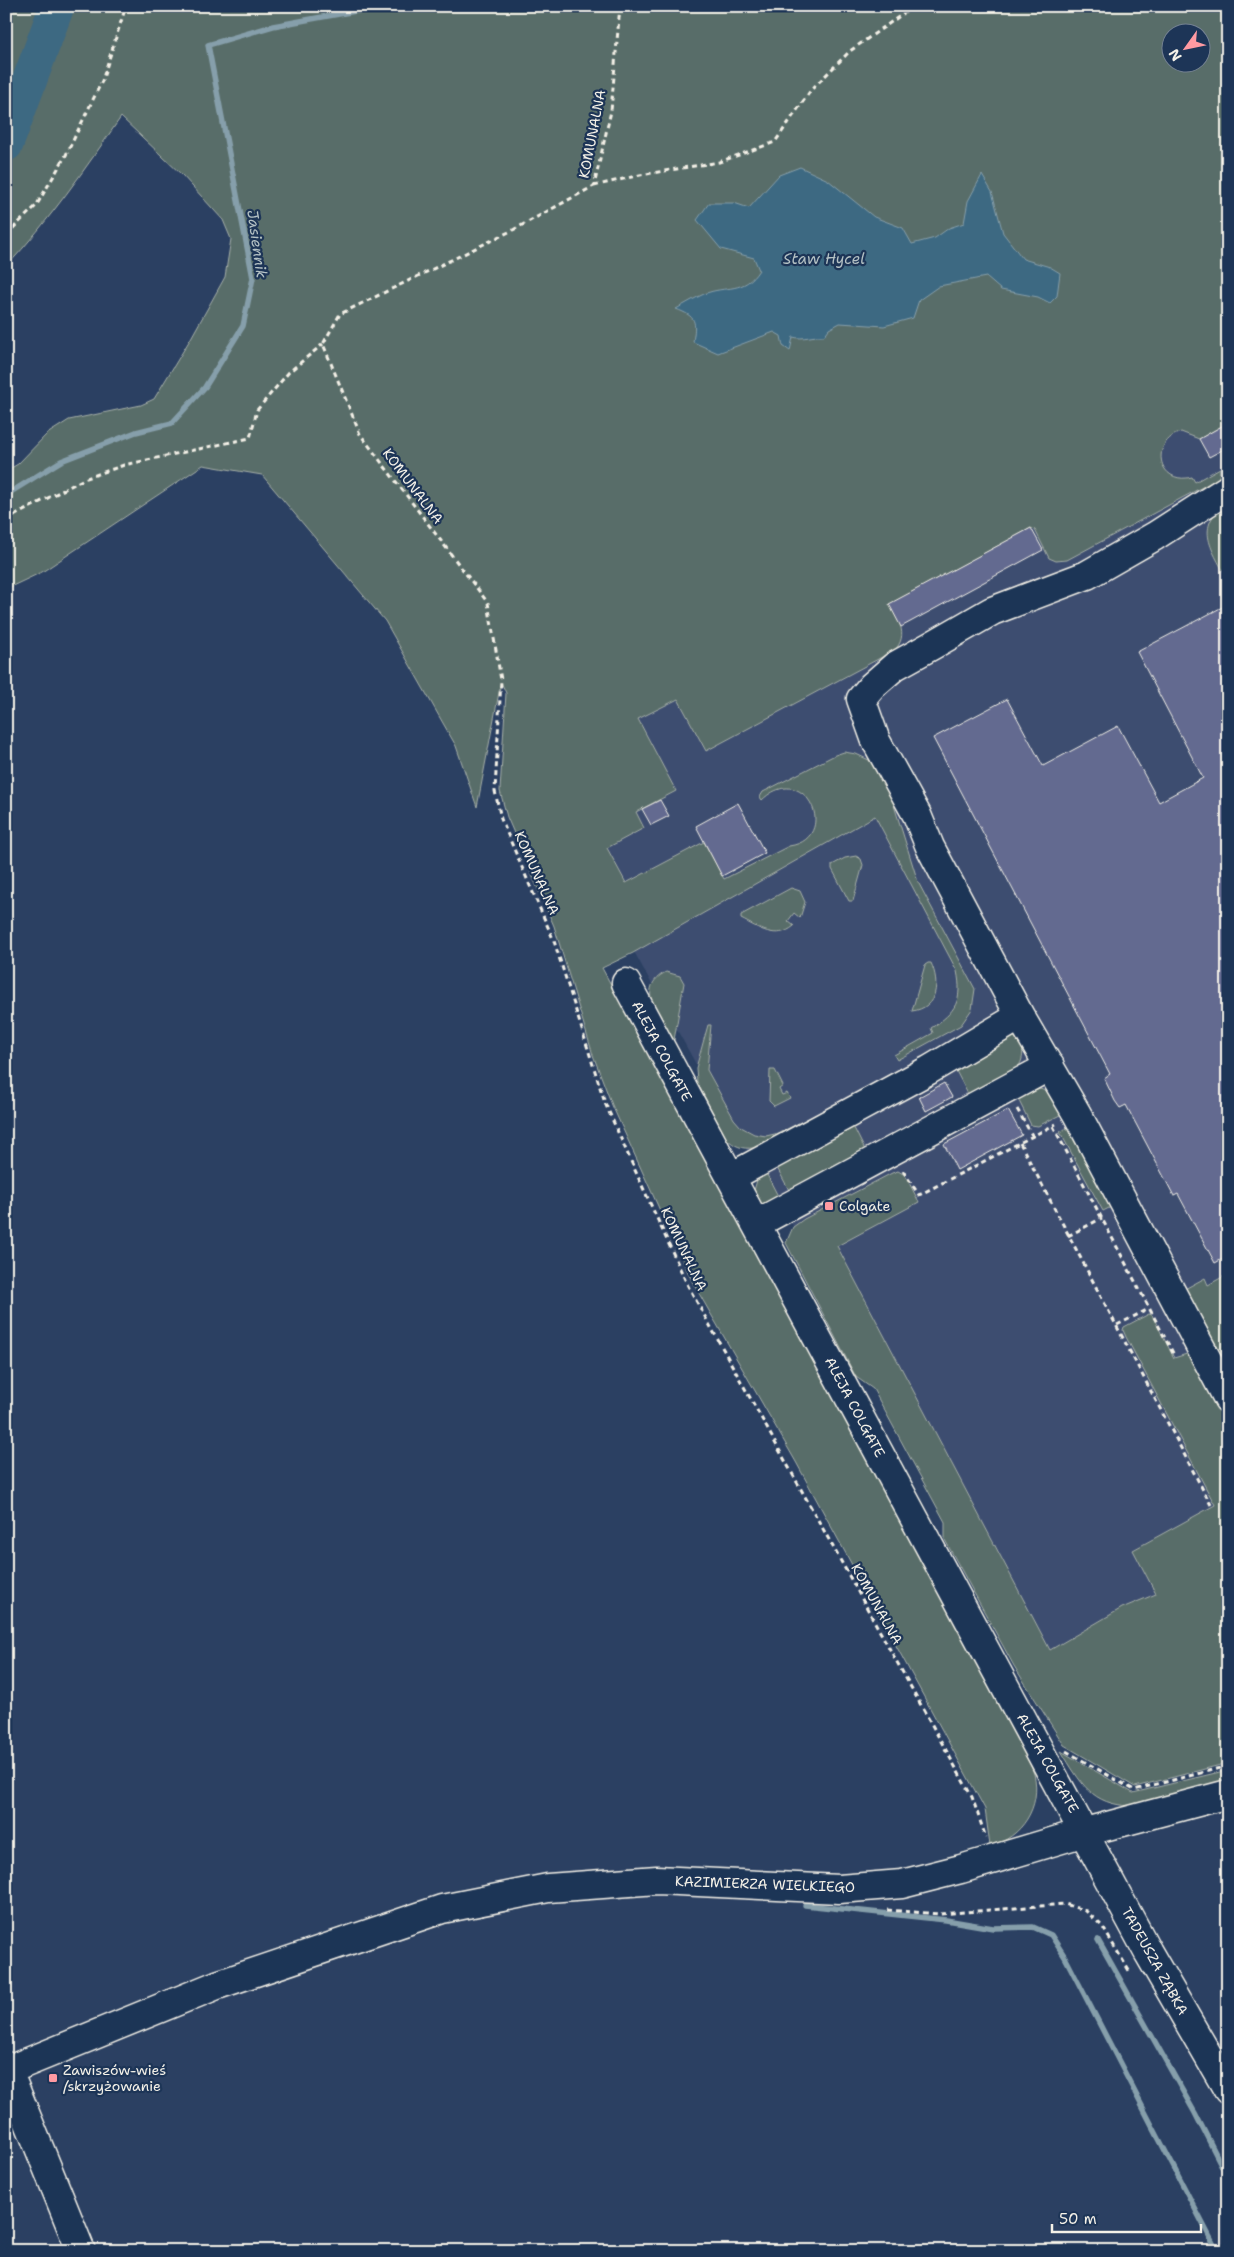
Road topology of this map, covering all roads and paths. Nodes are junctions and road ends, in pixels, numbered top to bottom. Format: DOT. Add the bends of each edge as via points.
graph roads {
  1 [pos="126,6"];
  2 [pos="620,6"];
  3 [pos="914,6"];
  4 [pos="594,186"];
  5 [pos="6,235"];
  6 [pos="323,344"];
  7 [pos="1228,489"];
  8 [pos="6,520"];
  9 [pos="626,982"];
  10 [pos="1020,1016"];
  11 [pos="1050,1066"];
  12 [pos="1005,1090"];
  13 [pos="1065,1120"];
  14 [pos="1033,1137"];
  15 [pos="1020,1143"];
  16 [pos="897,1167"];
  17 [pos="731,1177"];
  18 [pos="1102,1218"];
  19 [pos="756,1224"];
  20 [pos="1068,1236"];
  21 [pos="1150,1308"];
  22 [pos="1116,1326"];
  23 [pos="1174,1355"];
  24 [pos="1228,1399"];
  25 [pos="1211,1505"];
  26 [pos="1062,1748"];
  27 [pos="1228,1766"];
  28 [pos="1228,1794"];
  29 [pos="1085,1832"];
  30 [pos="992,1860"];
  31 [pos="882,1910"];
  32 [pos="1133,1977"];
  33 [pos="7,2069"];
  34 [pos="1228,2090"];
  35 [pos="81,2251"];
  1 -- 5 [label="path" via="102,81 66,155 36,206"];
  2 -- 4 [label="path, KOMUNALNA" via="611,110"];
  3 -- 4 [label="path" via="850,52 811,90 775,142 720,162"];
  4 -- 6 [label="path, KOMUNALNA" via="513,230 340,314"];
  6 -- 8 [label="path" via="289,372 257,410 250,438 124,465 84,479"];
  6 -- 30 [label="path, KOMUNALNA" via="360,434 488,603 501,680 495,792 502,819 554,941 609,1111 688,1286 972,1797"];
  7 -- 10 [label="street" via="1088,575 992,611 896,666 861,699 876,741"];
  9 -- 17 [label="street, ALEJA COLGATE"];
  10 -- 11 [label="street"];
  10 -- 17 [label="street" via="929,1070"];
  11 -- 12 [label="street"];
  11 -- 13 [label="street"];
  12 -- 14 [label="path"];
  12 -- 19 [label="street"];
  13 -- 14 [label="path"];
  13 -- 18 [label="path"];
  13 -- 24 [label="street"];
  14 -- 15 [label="path"];
  15 -- 16 [label="path" via="919,1195"];
  15 -- 20 [label="path"];
  17 -- 19 [label="street, ALEJA COLGATE"];
  18 -- 20 [label="path"];
  18 -- 21 [label="path"];
  19 -- 29 [label="street, ALEJA COLGATE"];
  20 -- 22 [label="path"];
  21 -- 22 [label="path"];
  21 -- 23 [label="path"];
  22 -- 25 [label="path"];
  26 -- 27 [label="path" via="1134,1790"];
  28 -- 29 [label="street, KAZIMIERZA WIELKIEGO"];
  29 -- 30 [label="street, KAZIMIERZA WIELKIEGO"];
  29 -- 34 [label="street, TADEUSZA ZĄBKA" via="1148,1952"];
  30 -- 33 [label="street, KAZIMIERZA WIELKIEGO" via="902,1884 839,1890 658,1880 548,1888 442,1909 217,1985"];
  31 -- 32 [label="path" via="940,1914 1065,1904 1086,1910 1102,1926"];
  33 -- 35 [label="street"];
}
